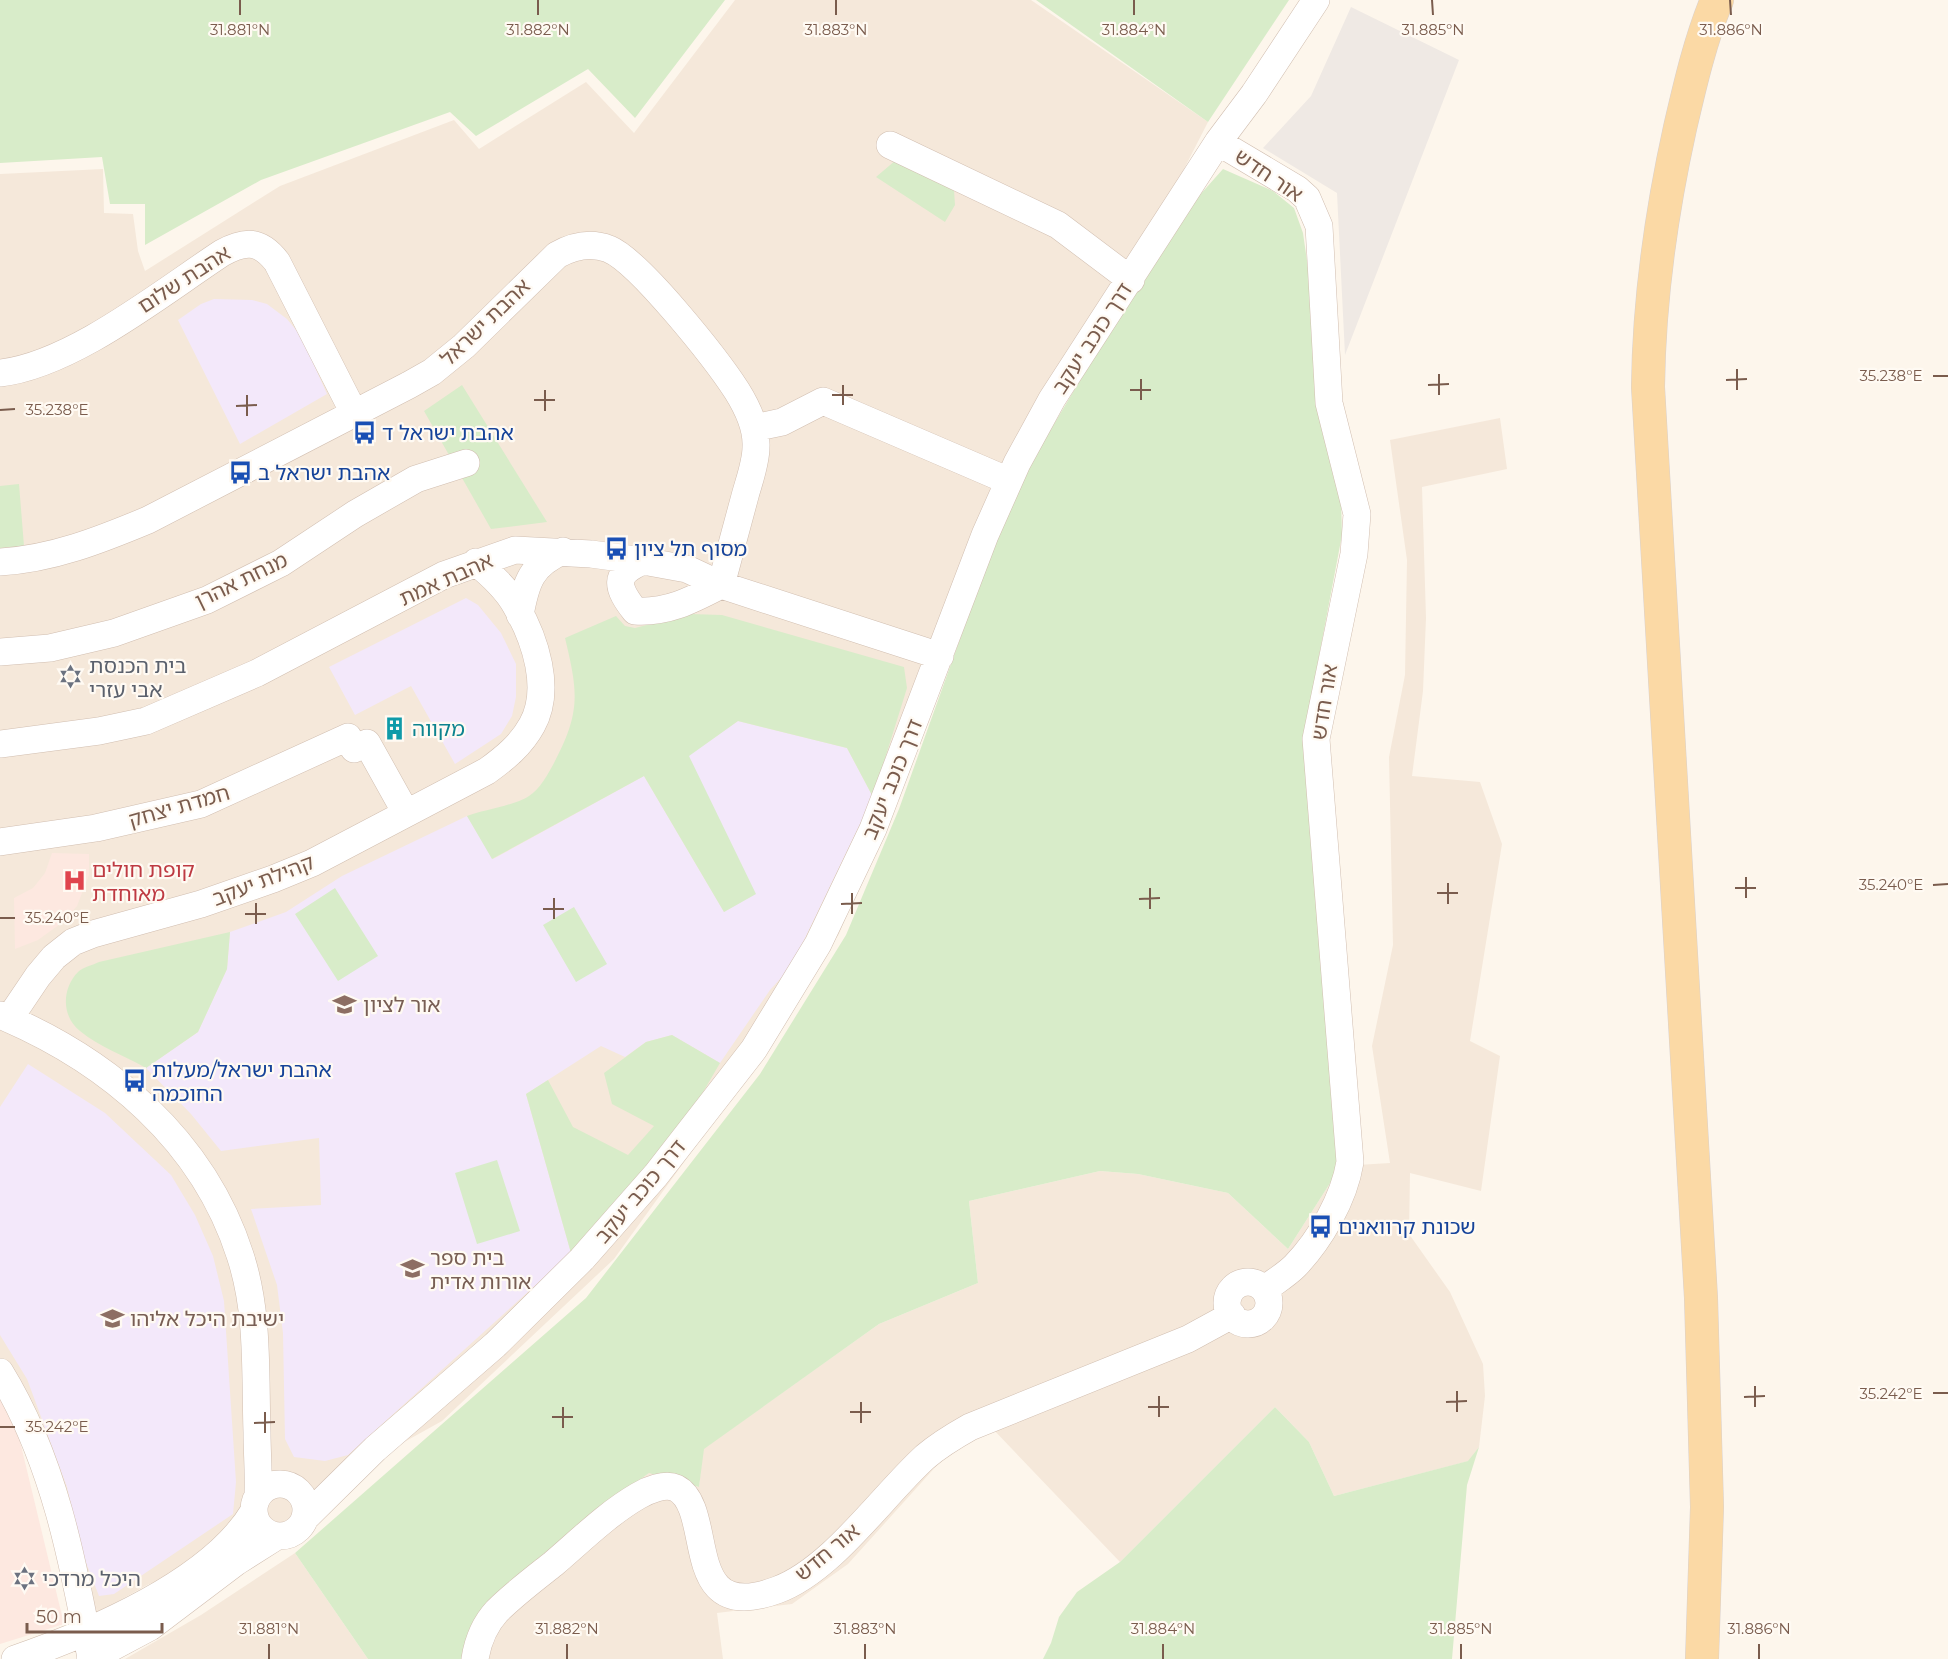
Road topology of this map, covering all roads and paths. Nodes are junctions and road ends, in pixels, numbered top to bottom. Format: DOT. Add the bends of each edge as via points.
graph roads {
  1 [pos="1316,0"];
  2 [pos="1717,0"];
  3 [pos="1218,142"];
  4 [pos="891,145"];
  5 [pos="1131,280"];
  6 [pos="0,374"];
  7 [pos="354,413"];
  8 [pos="754,428"];
  9 [pos="466,463"];
  10 [pos="1009,481"];
  11 [pos="563,551"];
  12 [pos="643,561"];
  13 [pos="0,562"];
  14 [pos="476,562"];
  15 [pos="721,585"];
  16 [pos="520,615"];
  17 [pos="0,652"];
  18 [pos="940,656"];
  19 [pos="0,744"];
  20 [pos="406,813"];
  21 [pos="0,842"];
  22 [pos="5,1017"];
  23 [pos="0,1371"];
  24 [pos="256,1433"];
  25 [pos="350,1473"];
  26 [pos="290,1485"];
  27 [pos="256,1503"];
  28 [pos="305,1518"];
  29 [pos="277,1536"];
  30 [pos="86,1632"];
  31 [pos="15,1659"];
  32 [pos="91,1659"];
  33 [pos="475,1659"];
  34 [pos="1702,1659"];
  1 -- 3 [label="street, דרך כוכב יעקב"];
  2 -- 34 [label="main road" via="1689,86 1673,159 1653,281 1648,376 1701,1298 1707,1507"];
  3 -- 5 [label="street, דרך כוכב יעקב"];
  3 -- 33 [label="street, אור חדש" via="1297,189 1307,198 1319,226 1329,403 1357,514 1354,554 1316,738 1350,1162 1342,1192 1294,1267 1265,1289 1269,1307 1262,1318 1245,1323 1232,1315 1188,1339 970,1427 945,1441 834,1551 780,1590 741,1597 726,1593 707,1569 685,1494 674,1487 657,1487 614,1512 497,1611 477,1641"];
  4 -- 5 [label="street" via="1058,225"];
  5 -- 10 [label="street, דרך כוכב יעקב" via="1052,399"];
  6 -- 7 [label="street, אהבת שלום" via="42,362 85,343 222,253 250,243 261,245 277,262"];
  7 -- 8 [label="street, אהבת ישראל" via="440,366 557,255 570,248 594,245 619,254 673,310 737,391"];
  7 -- 13 [label="street, אהבת ישראל" via="148,520 52,554"];
  8 -- 10 [label="street" via="782,422 823,401"];
  8 -- 15 [label="street, אהבת ישראל" via="752,470"];
  9 -- 17 [label="street, מנחת אהרן" via="416,479 281,563 207,600 103,635 50,648"];
  10 -- 18 [label="street, דרך כוכב יעקב"];
  11 -- 12 [label="street, אהבת אמת"];
  11 -- 14 [label="street, אהבת אמת" via="515,550"];
  11 -- 16 [label="street" via="535,570 527,583"];
  12 -- 15 [label="street, אהבת אמת" via="687,569"];
  12 -- 15 [label="street" via="626,568 620,578 623,596 635,611 657,612 684,604"];
  14 -- 16 [label="street, קהילת יעקב" via="501,585"];
  14 -- 19 [label="street, אהבת אמת" via="257,673 146,720 99,731"];
  15 -- 18 [label="street, אהבת אמת"];
  16 -- 20 [label="street, קהילת יעקב" via="540,669 539,703 533,723 515,748 487,771"];
  18 -- 25 [label="street, דרך כוכב יעקב" via="873,829 793,989 754,1049 656,1174 582,1259 495,1345"];
  20 -- 21 [label="street, חמדת יצחק" via="367,743 354,749 348,737 201,804 96,828"];
  20 -- 22 [label="street, קהילת יעקב" via="312,863 273,879 73,942 54,957"];
  22 -- 24 [label="street" via="101,1069 126,1089 160,1121 210,1183 241,1257 250,1302 256,1349"];
  23 -- 30 [label="street" via="45,1466 68,1545"];
  24 -- 26 [label="street" via="270,1461"];
  24 -- 27 [label="street"];
  25 -- 26 [label="street, דרך כוכב יעקב" via="323,1487"];
  25 -- 28 [label="street, דרך כוכב יעקב"];
  26 -- 27 [label="street" via="270,1485"];
  26 -- 28 [label="street" via="305,1501"];
  27 -- 29 [label="street" via="261,1528"];
  27 -- 30 [label="street" via="229,1543 206,1562 134,1608"];
  28 -- 29 [label="street" via="294,1532"];
  29 -- 32 [label="street" via="150,1627"];
  30 -- 31 [label="street"];
  30 -- 32 [label="street"];
}
